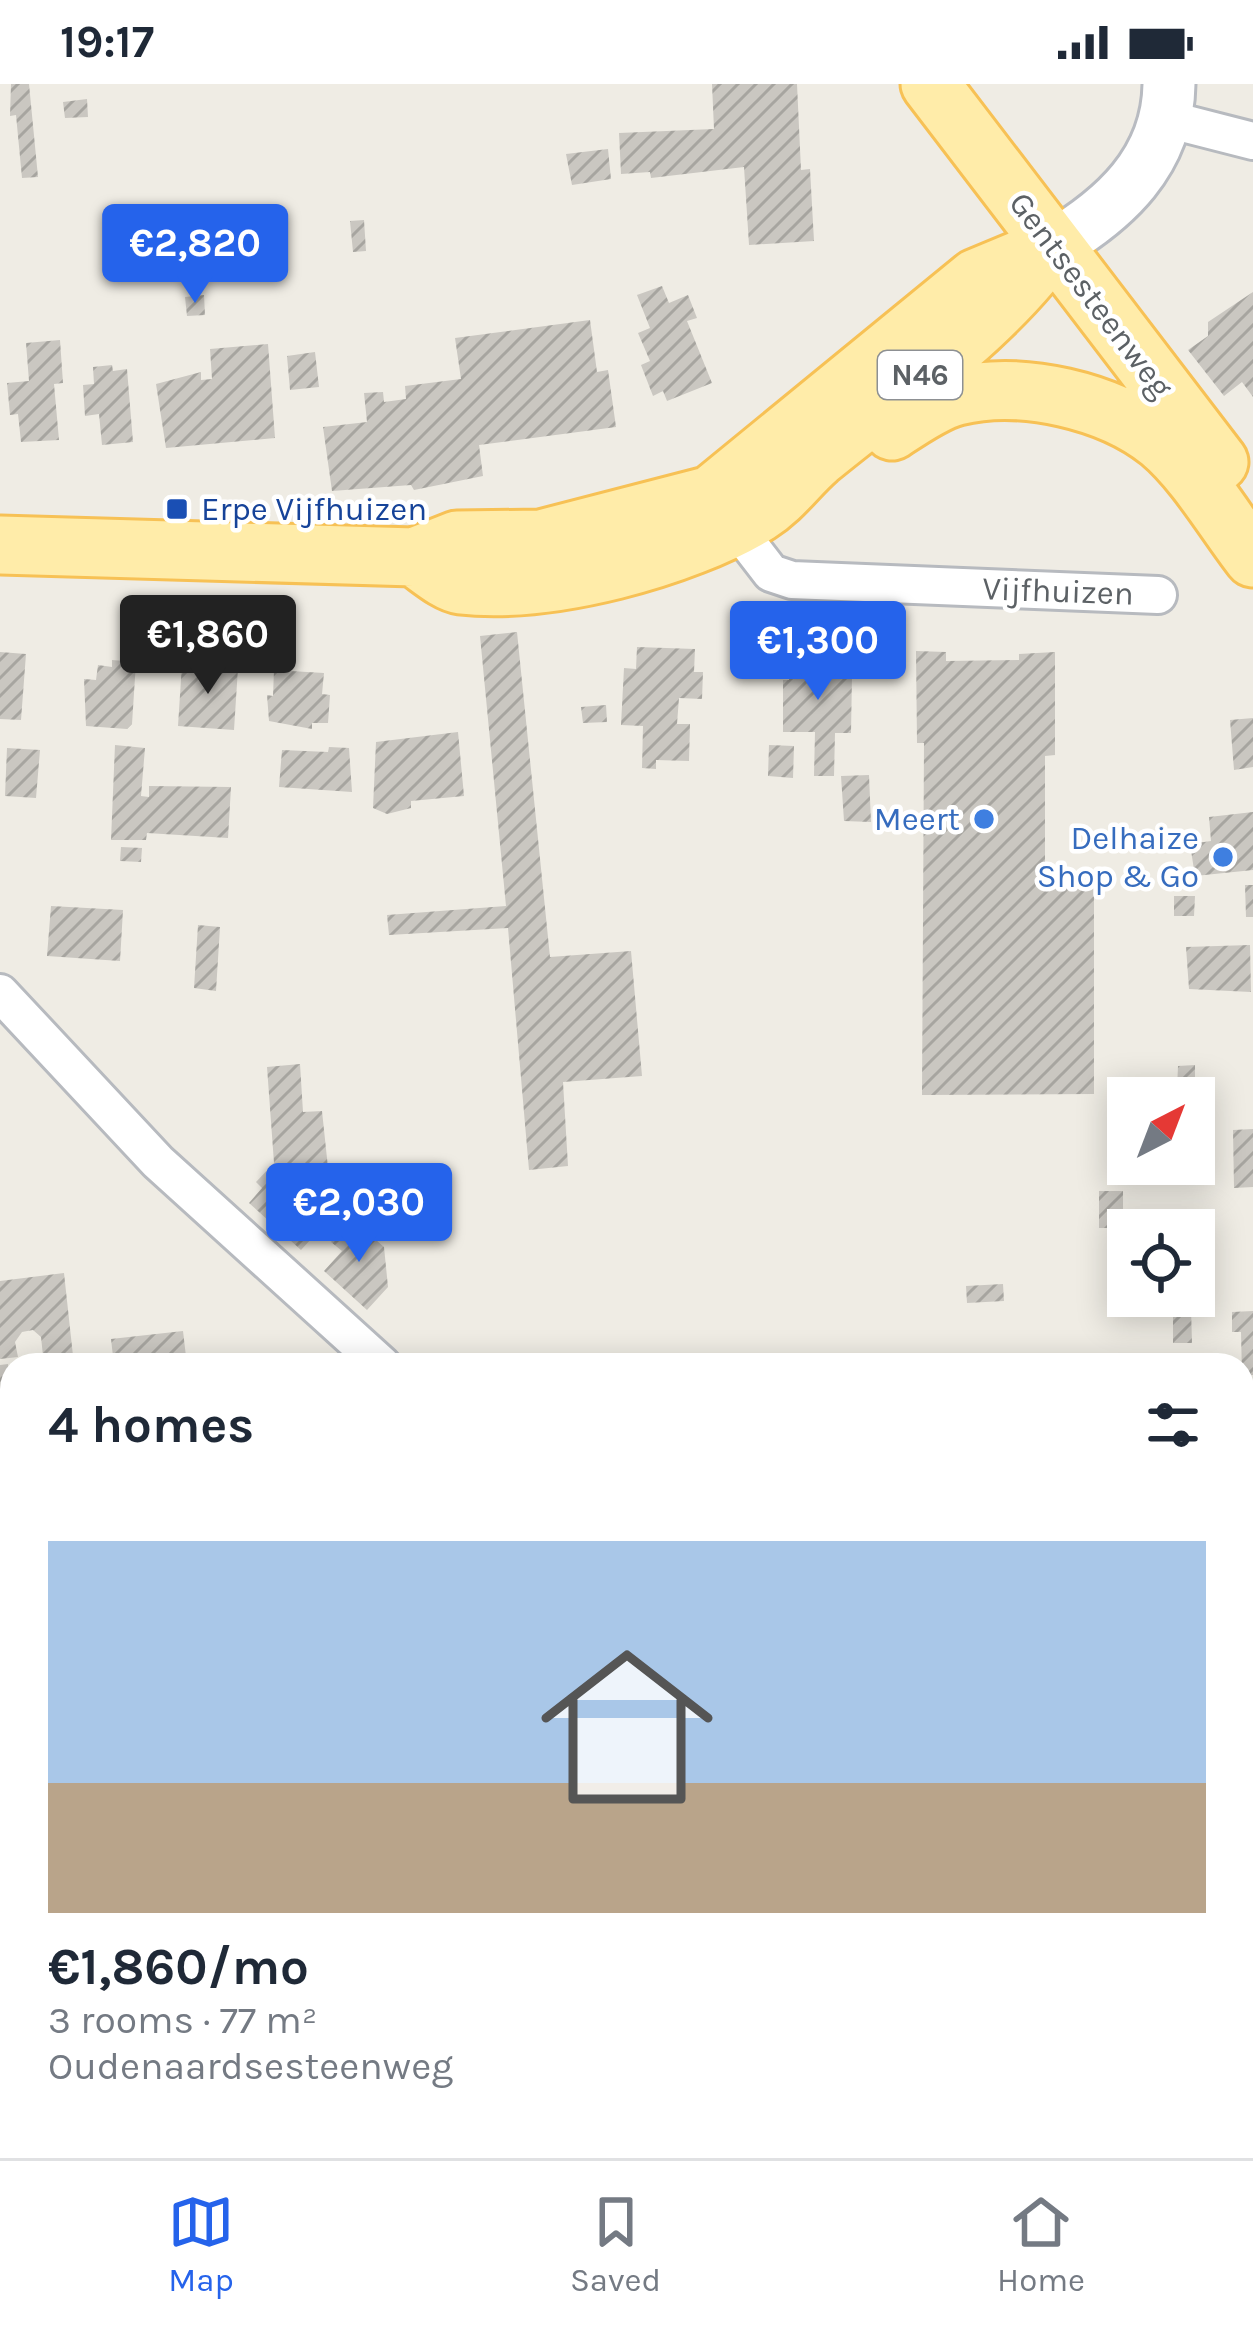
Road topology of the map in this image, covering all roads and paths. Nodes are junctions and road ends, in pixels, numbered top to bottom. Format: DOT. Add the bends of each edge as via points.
graph roads {
  1 [pos="930,84"];
  2 [pos="1166,101"];
  3 [pos="1253,141"];
  4 [pos="1053,246"];
  5 [pos="1253,506"];
  6 [pos="743,507"];
  7 [pos="0,545"];
  8 [pos="1253,558"];
  9 [pos="1158,595"];
  10 [pos="0,993"];
  11 [pos="369,1353"];
  1 -- 4 [label="main road, Gentsesteenweg"];
  2 -- 3 [label="street"];
  2 -- 4 [label="main road" via="1142,175 1120,201"];
  4 -- 5 [label="main road, Gentsesteenweg"];
  4 -- 6 [label="main road, N46" via="1001,309 809,466"];
  6 -- 7 [label="main road, N46" via="629,567 457,585 414,557"];
  6 -- 8 [label="main road" via="809,490 956,396 1018,393 1127,417 1165,445"];
  6 -- 9 [label="street, Vijfhuizen" via="771,573 792,580"];
  10 -- 11 [label="street" via="158,1162"];
}
